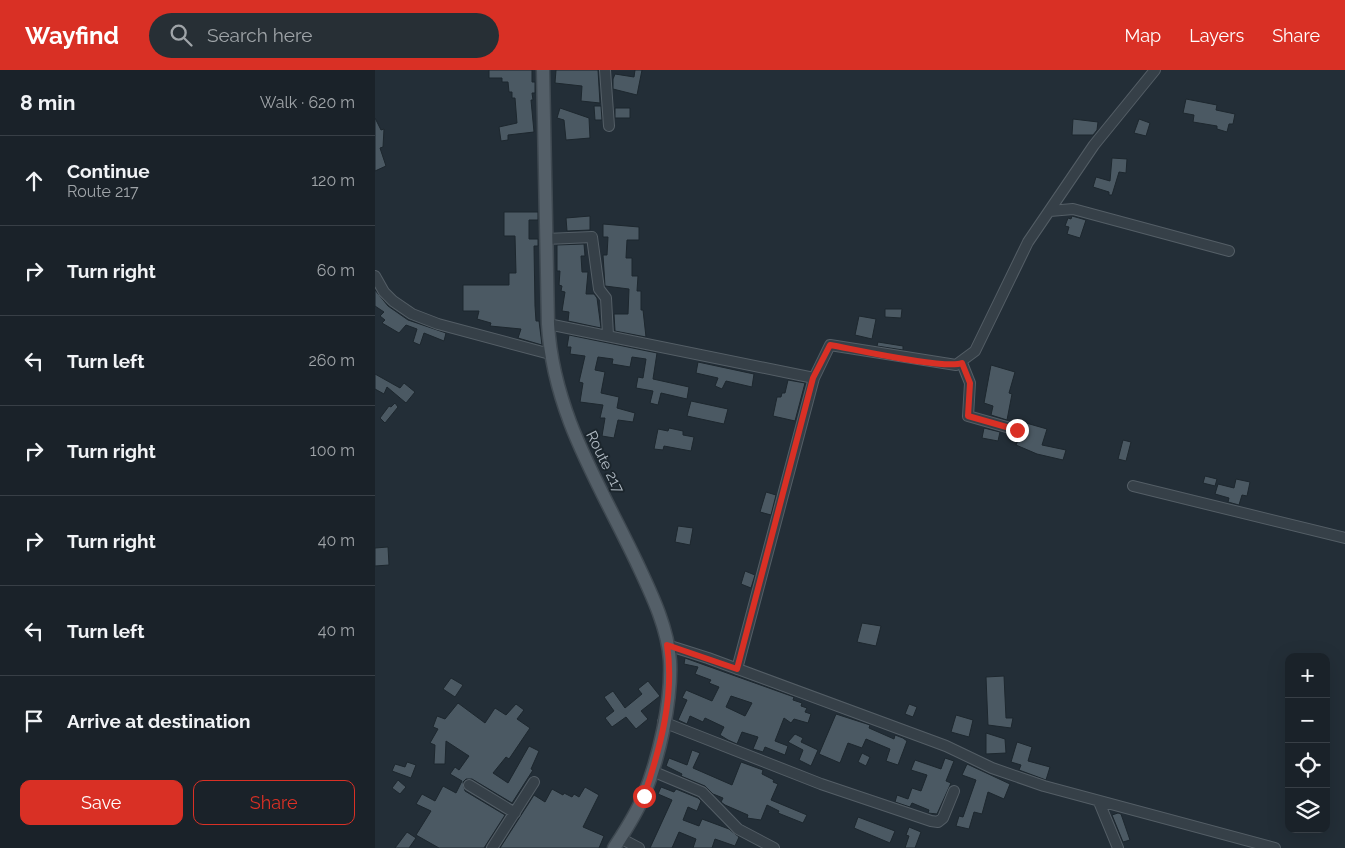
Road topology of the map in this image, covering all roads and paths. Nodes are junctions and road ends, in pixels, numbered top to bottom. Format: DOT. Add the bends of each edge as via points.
graph roads {
  1 [pos="543,70"];
  2 [pos="605,70"];
  3 [pos="1155,70"];
  4 [pos="609,126"];
  5 [pos="1050,211"];
  6 [pos="546,239"];
  7 [pos="1229,251"];
  8 [pos="375,276"];
  9 [pos="548,324"];
  10 [pos="608,335"];
  11 [pos="550,354"];
  12 [pos="962,363"];
  13 [pos="813,378"];
  14 [pos="1017,430"];
  15 [pos="1133,486"];
  16 [pos="1345,538"];
  17 [pos="667,645"];
  18 [pos="737,669"];
  19 [pos="663,722"];
  20 [pos="652,770"];
  21 [pos="533,782"];
  22 [pos="469,785"];
  23 [pos="954,791"];
  24 [pos="1099,802"];
  25 [pos="515,812"];
  26 [pos="617,843"];
  27 [pos="760,845"];
  28 [pos="492,848"];
  29 [pos="639,848"];
  30 [pos="774,848"];
  31 [pos="1118,848"];
  32 [pos="1275,848"];
  1 -- 6 [label="main road, Route 217"];
  2 -- 4 [label="street"];
  3 -- 5 [label="street" via="1094,146"];
  5 -- 7 [label="street" via="1073,210"];
  5 -- 12 [label="street" via="1028,242 975,351"];
  6 -- 9 [label="main road, Route 217"];
  6 -- 10 [label="street" via="593,237 599,289 606,298"];
  8 -- 11 [label="street" via="384,292 412,314"];
  9 -- 10 [label="street"];
  9 -- 11 [label="main road, Route 217"];
  10 -- 13 [label="street"];
  11 -- 17 [label="main road, Route 217" via="569,426 640,570"];
  12 -- 13 [label="street" via="956,366 830,345"];
  12 -- 14 [label="street" via="970,383 968,416"];
  13 -- 18 [label="street"];
  15 -- 16 [label="street"];
  17 -- 18 [label="street"];
  17 -- 19 [label="main road, Route 217" via="670,661"];
  18 -- 24 [label="street" via="946,746 992,768"];
  19 -- 20 [label="main road, Route 217"];
  19 -- 23 [label="street" via="821,784 931,821 938,822 943,818"];
  20 -- 26 [label="main road, Route 217" via="644,796"];
  20 -- 27 [label="street" via="702,792 738,829"];
  21 -- 25 [label="street"];
  22 -- 25 [label="street"];
  24 -- 31 [label="street"];
  24 -- 32 [label="street"];
  25 -- 28 [label="street"];
  26 -- 29 [label="street"];
  27 -- 30 [label="street"];
}
